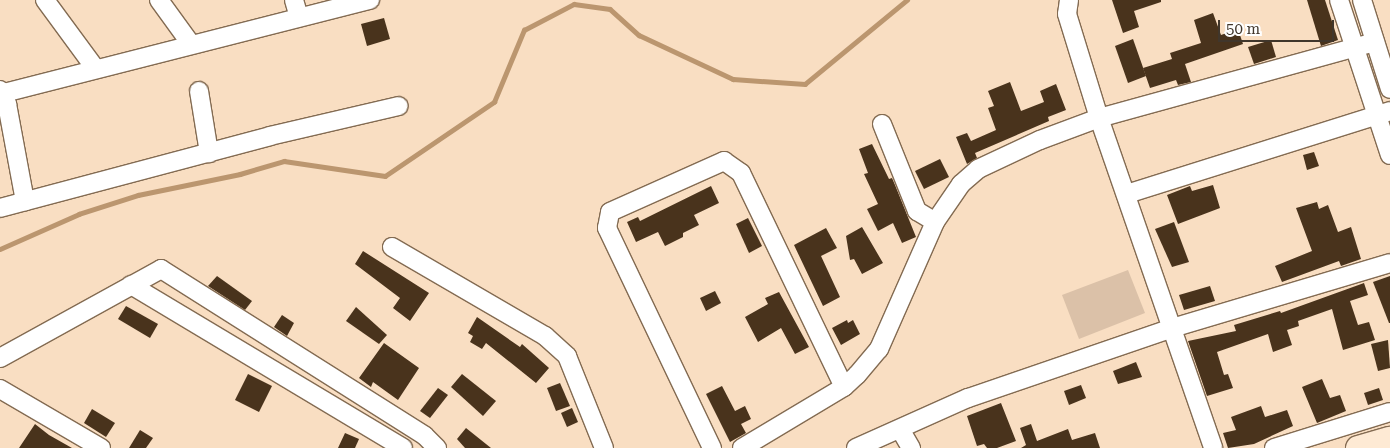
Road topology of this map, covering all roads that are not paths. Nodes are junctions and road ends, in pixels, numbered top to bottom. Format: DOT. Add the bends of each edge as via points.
graph roads {
  1 [pos="45,0"];
  2 [pos="160,0"];
  3 [pos="370,0"];
  4 [pos="1069,0"];
  5 [pos="1340,0"];
  6 [pos="1362,0"];
  7 [pos="297,8"];
  8 [pos="1375,42"];
  9 [pos="191,44"];
  10 [pos="1353,47"];
  11 [pos="94,68"];
  12 [pos="1390,89"];
  13 [pos="199,91"];
  14 [pos="1,92"];
  15 [pos="400,106"];
  16 [pos="1383,113"];
  17 [pos="1099,118"];
  18 [pos="882,124"];
  19 [pos="209,152"];
  20 [pos="1390,155"];
  21 [pos="1128,194"];
  22 [pos="25,201"];
  23 [pos="0,208"];
  24 [pos="935,222"];
  25 [pos="392,247"];
  26 [pos="1390,263"];
  27 [pos="131,285"];
  28 [pos="1172,328"];
  29 [pos="0,358"];
  30 [pos="844,387"];
  31 [pos="0,389"];
  32 [pos="1390,412"];
  33 [pos="900,429"];
  34 [pos="1390,440"];
  35 [pos="101,448"];
  36 [pos="403,448"];
  37 [pos="437,448"];
  38 [pos="604,448"];
  39 [pos="712,448"];
  40 [pos="742,448"];
  41 [pos="856,448"];
  42 [pos="911,448"];
  43 [pos="1213,448"];
  44 [pos="1274,448"];
  45 [pos="1358,448"];
  1 -- 11 [label="street"];
  2 -- 9 [label="street"];
  3 -- 7 [label="street"];
  4 -- 17 [label="street" via="1067,14"];
  5 -- 10 [label="street"];
  6 -- 8 [label="street"];
  7 -- 9 [label="street"];
  8 -- 10 [label="street"];
  8 -- 12 [label="street"];
  9 -- 11 [label="street"];
  10 -- 16 [label="street"];
  10 -- 17 [label="street"];
  11 -- 14 [label="street"];
  13 -- 19 [label="street"];
  14 -- 22 [label="street"];
  15 -- 19 [label="street"];
  16 -- 20 [label="street"];
  16 -- 21 [label="street"];
  17 -- 21 [label="street"];
  17 -- 24 [label="street" via="1040,140 978,169 961,184"];
  18 -- 24 [label="street" via="917,211"];
  19 -- 22 [label="street"];
  21 -- 28 [label="street"];
  22 -- 23 [label="street"];
  24 -- 30 [label="street" via="879,348"];
  25 -- 38 [label="street" via="545,336 567,356"];
  26 -- 28 [label="street"];
  27 -- 29 [label="street"];
  27 -- 36 [label="street"];
  27 -- 37 [label="street" via="160,269 425,436"];
  28 -- 33 [label="street" via="968,398"];
  28 -- 43 [label="street"];
  30 -- 39 [label="street" via="741,173 724,161 610,212 607,228"];
  30 -- 40 [label="street"];
  31 -- 35 [label="street"];
  32 -- 44 [label="street"];
  33 -- 41 [label="street"];
  33 -- 42 [label="street"];
  34 -- 45 [label="main road"];
}
